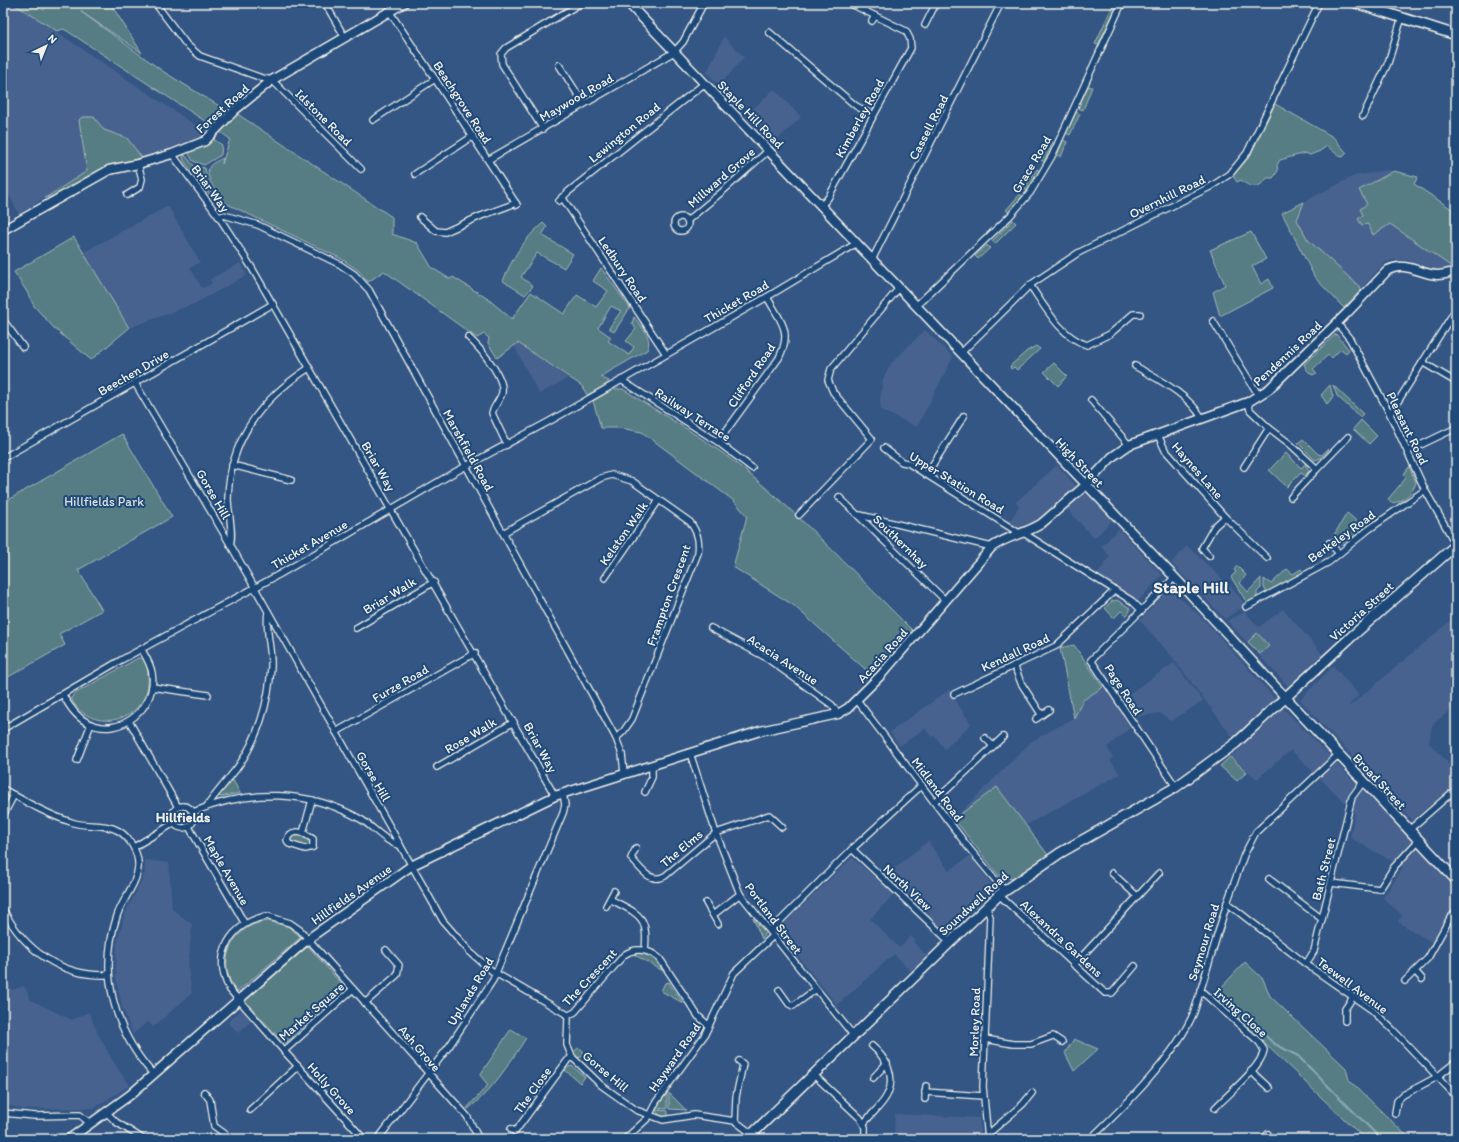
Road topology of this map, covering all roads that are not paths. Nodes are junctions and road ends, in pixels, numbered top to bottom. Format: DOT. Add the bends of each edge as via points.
graph roads {
  1 [pos="155,3"];
  2 [pos="325,3"];
  3 [pos="404,3"];
  4 [pos="581,3"];
  5 [pos="628,3"];
  6 [pos="704,3"];
  7 [pos="848,3"];
  8 [pos="936,3"];
  9 [pos="1001,3"];
  10 [pos="1122,3"];
  11 [pos="1319,3"];
  12 [pos="1356,3"];
  13 [pos="389,11"];
  14 [pos="1402,17"];
  15 [pos="925,25"];
  16 [pos="769,32"];
  17 [pos="1456,35"];
  18 [pos="344,36"];
  19 [pos="674,52"];
  20 [pos="559,65"];
  21 [pos="435,78"];
  22 [pos="272,80"];
  23 [pos="705,83"];
  24 [pos="584,104"];
  25 [pos="873,115"];
  26 [pos="1363,116"];
  27 [pos="373,120"];
  28 [pos="543,129"];
  29 [pos="473,136"];
  30 [pos="769,150"];
  31 [pos="172,154"];
  32 [pos="488,160"];
  33 [pos="138,164"];
  34 [pos="361,169"];
  35 [pos="415,174"];
  36 [pos="127,195"];
  37 [pos="561,199"];
  38 [pos="821,206"];
  39 [pos="219,217"];
  40 [pos="420,217"];
  41 [pos="687,221"];
  42 [pos="3,230"];
  43 [pos="856,243"];
  44 [pos="872,260"];
  45 [pos="1456,271"];
  46 [pos="1030,286"];
  47 [pos="899,288"];
  48 [pos="767,297"];
  49 [pos="273,304"];
  50 [pos="916,306"];
  51 [pos="1456,309"];
  52 [pos="1140,314"];
  53 [pos="3,320"];
  54 [pos="1213,321"];
  55 [pos="1448,321"];
  56 [pos="1337,323"];
  57 [pos="1456,325"];
  58 [pos="468,337"];
  59 [pos="23,348"];
  60 [pos="961,353"];
  61 [pos="666,354"];
  62 [pos="1422,362"];
  63 [pos="1135,366"];
  64 [pos="309,368"];
  65 [pos="623,378"];
  66 [pos="1456,382"];
  67 [pos="136,383"];
  68 [pos="1259,396"];
  69 [pos="1091,400"];
  70 [pos="1248,402"];
  71 [pos="1390,414"];
  72 [pos="964,416"];
  73 [pos="1202,418"];
  74 [pos="1269,428"];
  75 [pos="1456,428"];
  76 [pos="1158,435"];
  77 [pos="1348,437"];
  78 [pos="718,442"];
  79 [pos="507,445"];
  80 [pos="1129,445"];
  81 [pos="884,448"];
  82 [pos="1408,451"];
  83 [pos="3,458"];
  84 [pos="232,465"];
  85 [pos="466,466"];
  86 [pos="1244,467"];
  87 [pos="752,468"];
  88 [pos="1317,469"];
  89 [pos="926,474"];
  90 [pos="291,480"];
  91 [pos="1086,485"];
  92 [pos="1425,490"];
  93 [pos="840,496"];
  94 [pos="1291,497"];
  95 [pos="659,500"];
  96 [pos="392,509"];
  97 [pos="799,515"];
  98 [pos="859,515"];
  99 [pos="1225,517"];
  100 [pos="503,533"];
  101 [pos="1021,533"];
  102 [pos="1329,543"];
  103 [pos="230,544"];
  104 [pos="1456,545"];
  105 [pos="992,547"];
  106 [pos="1339,553"];
  107 [pos="1209,556"];
  108 [pos="1267,558"];
  109 [pos="605,578"];
  110 [pos="1174,578"];
  111 [pos="434,582"];
  112 [pos="254,587"];
  113 [pos="1116,590"];
  114 [pos="946,601"];
  115 [pos="1246,607"];
  116 [pos="1142,611"];
  117 [pos="268,612"];
  118 [pos="356,628"];
  119 [pos="711,628"];
  120 [pos="142,650"];
  121 [pos="475,653"];
  122 [pos="1014,665"];
  123 [pos="152,687"];
  124 [pos="954,694"];
  125 [pos="64,695"];
  126 [pos="208,695"];
  127 [pos="1286,698"];
  128 [pos="857,700"];
  129 [pos="1049,710"];
  130 [pos="838,714"];
  131 [pos="1041,714"];
  132 [pos="1036,718"];
  133 [pos="129,721"];
  134 [pos="514,722"];
  135 [pos="91,724"];
  136 [pos="3,729"];
  137 [pos="336,732"];
  138 [pos="1003,737"];
  139 [pos="616,738"];
  140 [pos="985,738"];
  141 [pos="993,746"];
  142 [pos="690,753"];
  143 [pos="1338,754"];
  144 [pos="77,760"];
  145 [pos="652,765"];
  146 [pos="436,767"];
  147 [pos="624,772"];
  148 [pos="1363,782"];
  149 [pos="922,785"];
  150 [pos="1176,787"];
  151 [pos="3,789"];
  152 [pos="1456,789"];
  153 [pos="646,792"];
  154 [pos="559,794"];
  155 [pos="14,795"];
  156 [pos="312,800"];
  157 [pos="934,802"];
  158 [pos="206,806"];
  159 [pos="178,807"];
  160 [pos="193,812"];
  161 [pos="3,816"];
  162 [pos="174,823"];
  163 [pos="189,827"];
  164 [pos="782,827"];
  165 [pos="1409,830"];
  166 [pos="716,832"];
  167 [pos="303,833"];
  168 [pos="1419,840"];
  169 [pos="400,845"];
  170 [pos="134,847"];
  171 [pos="636,848"];
  172 [pos="852,849"];
  173 [pos="411,866"];
  174 [pos="1112,873"];
  175 [pos="1160,873"];
  176 [pos="1269,879"];
  177 [pos="1456,880"];
  178 [pos="1331,883"];
  179 [pos="614,891"];
  180 [pos="1001,892"];
  181 [pos="740,894"];
  182 [pos="1137,896"];
  183 [pos="610,899"];
  184 [pos="1227,902"];
  185 [pos="706,903"];
  186 [pos="606,906"];
  187 [pos="986,906"];
  188 [pos="3,909"];
  189 [pos="1456,912"];
  190 [pos="713,915"];
  191 [pos="1322,919"];
  192 [pos="5,920"];
  193 [pos="245,924"];
  194 [pos="718,924"];
  195 [pos="771,934"];
  196 [pos="308,939"];
  197 [pos="949,941"];
  198 [pos="386,950"];
  199 [pos="645,950"];
  200 [pos="1306,964"];
  201 [pos="1074,965"];
  202 [pos="1135,966"];
  203 [pos="1415,971"];
  204 [pos="496,973"];
  205 [pos="108,975"];
  206 [pos="1422,979"];
  207 [pos="1404,981"];
  208 [pos="353,989"];
  209 [pos="779,990"];
  210 [pos="815,990"];
  211 [pos="1200,990"];
  212 [pos="1353,997"];
  213 [pos="238,1000"];
  214 [pos="366,1003"];
  215 [pos="567,1016"];
  216 [pos="1345,1021"];
  217 [pos="709,1026"];
  218 [pos="853,1035"];
  219 [pos="985,1040"];
  220 [pos="1062,1042"];
  221 [pos="872,1046"];
  222 [pos="284,1051"];
  223 [pos="572,1057"];
  224 [pos="739,1061"];
  225 [pos="1456,1062"];
  226 [pos="887,1063"];
  227 [pos="298,1066"];
  228 [pos="1251,1071"];
  229 [pos="152,1074"];
  230 [pos="428,1074"];
  231 [pos="814,1075"];
  232 [pos="1437,1077"];
  233 [pos="873,1078"];
  234 [pos="926,1086"];
  235 [pos="1269,1088"];
  236 [pos="204,1092"];
  237 [pos="926,1092"];
  238 [pos="1032,1093"];
  239 [pos="983,1096"];
  240 [pos="1456,1096"];
  241 [pos="925,1099"];
  242 [pos="1215,1108"];
  243 [pos="250,1110"];
  244 [pos="3,1113"];
  245 [pos="107,1113"];
  246 [pos="1394,1113"];
  247 [pos="650,1116"];
  248 [pos="735,1121"];
  249 [pos="864,1123"];
  250 [pos="91,1124"];
  251 [pos="511,1129"];
  252 [pos="1268,1134"];
  253 [pos="749,1136"];
  254 [pos="987,1137"];
  255 [pos="141,1138"];
  256 [pos="70,1139"];
  257 [pos="232,1139"];
  258 [pos="364,1139"];
  259 [pos="378,1139"];
  260 [pos="479,1139"];
  261 [pos="625,1139"];
  262 [pos="865,1139"];
  263 [pos="1090,1139"];
  264 [pos="1263,1139"];
  1 -- 22 [label="street" via="186,44 200,56"];
  2 -- 18 [label="street"];
  3 -- 13 [label="street, Forest Road"];
  4 -- 28 [label="street" via="506,48 501,54 502,64"];
  5 -- 19 [label="street, Staple Hill Road"];
  6 -- 19 [label="street" via="683,42"];
  7 -- 25 [label="street, Kimberley Road" via="874,18 906,31 910,39 911,48"];
  8 -- 15 [label="street"];
  9 -- 44 [label="street, Cassell Road"];
  10 -- 50 [label="street, Grace Road" via="1052,156 1030,193 1010,216"];
  11 -- 46 [label="street, Overnhill Road" via="1249,149 1230,174 1216,184 1078,253"];
  12 -- 14 [label="main road"];
  13 -- 18 [label="street, Forest Road"];
  13 -- 21 [label="street, Beachgrove Road"];
  14 -- 17 [label="main road"];
  14 -- 26 [label="street" via="1388,63"];
  16 -- 25 [label="street" via="856,106"];
  18 -- 22 [label="street, Forest Road"];
  19 -- 23 [label="street, Staple Hill Road"];
  19 -- 24 [label="street, Maywood Road"];
  20 -- 24 [label="street"];
  21 -- 27 [label="street"];
  21 -- 29 [label="street, Beachgrove Road"];
  22 -- 31 [label="street, Forest Road" via="218,126 210,138"];
  22 -- 34 [label="street, Idstone Road"];
  23 -- 30 [label="street, Staple Hill Road"];
  23 -- 37 [label="street, Lewington Road"];
  24 -- 28 [label="street, Maywood Road"];
  25 -- 38 [label="street, Kimberley Road" via="828,198"];
  28 -- 32 [label="street, Maywood Road"];
  29 -- 32 [label="street, Beachgrove Road"];
  29 -- 35 [label="street"];
  30 -- 38 [label="street, Staple Hill Road"];
  30 -- 41 [label="street, Millward Grove"];
  31 -- 33 [label="street, Forest Road"];
  31 -- 39 [label="street, Briar Way"];
  32 -- 40 [label="street, Beachgrove Road" via="516,204 444,232 436,231"];
  33 -- 36 [label="street" via="142,179 140,187"];
  33 -- 42 [label="street, Forest Road" via="109,170"];
  37 -- 61 [label="street, Ledbury Road"];
  38 -- 43 [label="street, Staple Hill Road"];
  39 -- 49 [label="street, Briar Way"];
  39 -- 85 [label="street, Marshfield Road" via="224,215 258,226 339,264 354,274 368,290"];
  43 -- 44 [label="street, High Street"];
  43 -- 48 [label="street, Thicket Road"];
  44 -- 47 [label="street, High Street"];
  45 -- 56 [label="street, Pendennis Road" via="1439,275 1427,274 1405,266 1397,266 1388,270"];
  46 -- 52 [label="street" via="1058,324 1077,342 1087,345 1110,334 1133,314"];
  46 -- 60 [label="street, Overnhill Road"];
  47 -- 50 [label="street, High Street"];
  47 -- 97 [label="street" via="828,375 833,392 872,439"];
  48 -- 61 [label="street, Thicket Road"];
  48 -- 78 [label="street, Clifford Road" via="786,330 784,349"];
  49 -- 64 [label="street, Briar Way"];
  49 -- 67 [label="street, Beechen Drive"];
  50 -- 60 [label="street, High Street"];
  51 -- 55 [label="street"];
  53 -- 59 [label="street"];
  54 -- 68 [label="street"];
  55 -- 57 [label="street"];
  55 -- 62 [label="street"];
  56 -- 68 [label="street, Pendennis Road"];
  56 -- 71 [label="street, Pleasant Road" via="1350,339"];
  58 -- 79 [label="street" via="487,357 501,384 501,396 492,413"];
  60 -- 91 [label="street, High Street"];
  61 -- 65 [label="street, Thicket Road"];
  62 -- 66 [label="street"];
  62 -- 71 [label="street"];
  63 -- 73 [label="street" via="1161,381 1196,407"];
  64 -- 84 [label="street" via="290,380 259,411 246,431"];
  64 -- 96 [label="street, Briar Way"];
  65 -- 78 [label="street, Railway Terrace"];
  65 -- 79 [label="street, Thicket Avenue"];
  67 -- 83 [label="street, Beechen Drive"];
  67 -- 103 [label="street, Gorse Hill"];
  68 -- 70 [label="street, Pendennis Road"];
  69 -- 80 [label="street"];
  70 -- 73 [label="street, Pendennis Road"];
  70 -- 74 [label="street" via="1250,410"];
  71 -- 82 [label="street, Pleasant Road"];
  72 -- 89 [label="street"];
  73 -- 76 [label="street, Pendennis Road"];
  74 -- 86 [label="street"];
  74 -- 88 [label="street"];
  75 -- 82 [label="street"];
  76 -- 80 [label="street, Pendennis Road"];
  76 -- 99 [label="street, Haynes Lane" via="1165,450"];
  77 -- 88 [label="street"];
  78 -- 87 [label="street, Railway Terrace"];
  79 -- 85 [label="street, Thicket Avenue"];
  80 -- 91 [label="street, Pendennis Road" via="1112,457"];
  81 -- 89 [label="street, Upper Station Road" via="902,462"];
  82 -- 92 [label="street, Pleasant Road"];
  84 -- 90 [label="street"];
  84 -- 103 [label="street" via="228,500 232,540"];
  85 -- 96 [label="street, Thicket Avenue"];
  85 -- 100 [label="street, Marshfield Road"];
  88 -- 94 [label="street"];
  89 -- 101 [label="street, Upper Station Road"];
  91 -- 101 [label="street, Acacia Road" via="1041,524"];
  91 -- 110 [label="street, High Street"];
  92 -- 104 [label="street, Pleasant Road"];
  92 -- 106 [label="street, Berkeley Road"];
  93 -- 98 [label="street, Southernhay"];
  95 -- 100 [label="street, Frampton Crescent" via="632,481 609,476 601,478"];
  95 -- 109 [label="street, Kelston Walk"];
  95 -- 139 [label="street, Frampton Crescent" via="690,522 699,542 698,553 632,719 624,732"];
  96 -- 111 [label="street, Briar Way"];
  96 -- 112 [label="street, Thicket Avenue"];
  98 -- 105 [label="street"];
  98 -- 114 [label="street, Southernhay"];
  99 -- 107 [label="street, Haynes Lane" via="1214,527 1202,548"];
  99 -- 108 [label="street, Haynes Lane"];
  100 -- 139 [label="street, Marshfield Road"];
  101 -- 105 [label="street, Acacia Road" via="1003,539"];
  101 -- 113 [label="street, Upper Station Road"];
  102 -- 106 [label="street"];
  103 -- 112 [label="street, Gorse Hill"];
  104 -- 127 [label="main road, Victoria Street"];
  105 -- 114 [label="street, Acacia Road"];
  106 -- 115 [label="street, Berkeley Road" via="1329,562"];
  110 -- 116 [label="street, Page Road"];
  110 -- 127 [label="street, High Street"];
  111 -- 118 [label="street, Briar Walk"];
  111 -- 121 [label="street, Briar Way"];
  112 -- 117 [label="street, Gorse Hill"];
  112 -- 120 [label="street, Thicket Avenue"];
  113 -- 116 [label="street, Upper Station Road"];
  113 -- 122 [label="street, Kendall Road" via="1056,646"];
  114 -- 128 [label="street, Acacia Road"];
  116 -- 150 [label="street, Page Road" via="1091,660"];
  117 -- 137 [label="street, Gorse Hill"];
  117 -- 158 [label="street" via="271,666 264,710 243,759"];
  119 -- 130 [label="street, Acacia Avenue" via="765,657 832,705"];
  120 -- 123 [label="street" via="152,673"];
  120 -- 125 [label="street, Thicket Avenue"];
  121 -- 134 [label="street, Briar Way"];
  121 -- 137 [label="street, Furze Road"];
  122 -- 124 [label="street, Kendall Road"];
  122 -- 131 [label="street"];
  123 -- 126 [label="street"];
  123 -- 133 [label="street" via="143,709"];
  125 -- 135 [label="street" via="77,715"];
  125 -- 136 [label="street, Thicket Avenue"];
  127 -- 143 [label="main road, Broad Street"];
  127 -- 150 [label="main road, Soundwell Road" via="1238,742"];
  128 -- 130 [label="street, Acacia Road"];
  128 -- 149 [label="street, Midland Road"];
  129 -- 131 [label="street"];
  130 -- 142 [label="street, Acacia Road" via="760,731"];
  131 -- 132 [label="street"];
  133 -- 135 [label="street" via="109,727"];
  133 -- 159 [label="street"];
  134 -- 146 [label="street, Rose Walk"];
  134 -- 154 [label="street, Briar Way"];
  135 -- 144 [label="street"];
  137 -- 169 [label="street, Gorse Hill"];
  138 -- 141 [label="street"];
  139 -- 147 [label="street, Marshfield Road" via="622,754"];
  140 -- 141 [label="street"];
  141 -- 157 [label="street"];
  142 -- 145 [label="street, Acacia Road"];
  142 -- 166 [label="street, Portland Street"];
  143 -- 148 [label="main road, Broad Street"];
  143 -- 184 [label="street, Seymour Road" via="1256,832 1244,855"];
  145 -- 147 [label="street, Hillfields Avenue"];
  145 -- 153 [label="street" via="652,778"];
  147 -- 154 [label="street, Hillfields Avenue"];
  148 -- 165 [label="main road, Broad Street"];
  148 -- 178 [label="street, Bath Street" via="1352,797"];
  149 -- 157 [label="street, Midland Road"];
  149 -- 172 [label="street, Hayward Road"];
  150 -- 180 [label="main road, Soundwell Road" via="1060,853"];
  151 -- 155 [label="street"];
  152 -- 165 [label="street"];
  154 -- 173 [label="street, Hillfields Avenue"];
  154 -- 204 [label="street, Uplands Road" via="565,805 563,813"];
  155 -- 161 [label="street"];
  155 -- 170 [label="street" via="40,810 75,824 118,830"];
  156 -- 158 [label="street" via="270,794"];
  156 -- 167 [label="street"];
  156 -- 169 [label="street" via="346,811 393,843"];
  157 -- 180 [label="street, Midland Road"];
  158 -- 160 [label="street"];
  159 -- 160 [label="street" via="188,807"];
  159 -- 162 [label="street" via="172,814"];
  160 -- 163 [label="street, Maple Avenue" via="193,822"];
  162 -- 163 [label="street, Maple Avenue" via="179,828"];
  162 -- 170 [label="street"];
  163 -- 193 [label="street, Maple Avenue"];
  164 -- 166 [label="street" via="769,815"];
  165 -- 168 [label="main road, Broad Street"];
  166 -- 171 [label="street, The Elms" via="658,880 651,878 631,858"];
  166 -- 181 [label="street, Portland Street"];
  167 -- 167 [label="street" via="313,839 313,846 305,849 289,844 287,840 291,833"];
  168 -- 177 [label="main road, Broad Street"];
  168 -- 178 [label="street" via="1394,867 1380,889"];
  169 -- 173 [label="street, Gorse Hill"];
  170 -- 205 [label="street" via="137,856 137,875 117,916"];
  172 -- 195 [label="street, Hayward Road"];
  172 -- 197 [label="street, North View"];
  173 -- 196 [label="street, Hillfields Avenue"];
  173 -- 204 [label="street, Gorse Hill" via="450,930 479,960"];
  174 -- 182 [label="street"];
  175 -- 182 [label="street"];
  176 -- 191 [label="street"];
  178 -- 191 [label="street, Bath Street"];
  179 -- 183 [label="street"];
  180 -- 187 [label="main road, Soundwell Road"];
  180 -- 201 [label="street, Alexandra Gardens"];
  181 -- 190 [label="street"];
  181 -- 195 [label="street, Portland Street"];
  182 -- 201 [label="street"];
  183 -- 186 [label="street"];
  183 -- 199 [label="street" via="638,914 646,932"];
  184 -- 200 [label="street, Teewell Avenue"];
  184 -- 211 [label="street, Seymour Road"];
  185 -- 190 [label="street"];
  187 -- 197 [label="main road, Soundwell Road"];
  187 -- 219 [label="street, Morley Road" via="990,917"];
  188 -- 192 [label="street"];
  189 -- 203 [label="street" via="1450,918 1428,958"];
  190 -- 194 [label="street"];
  191 -- 200 [label="street, Bath Street" via="1314,951"];
  192 -- 205 [label="street" via="25,942 49,961 82,973"];
  193 -- 196 [label="street, Market Square" via="267,916 279,918 300,930"];
  193 -- 213 [label="street, Market Square" via="231,936 222,956 225,980"];
  195 -- 210 [label="street, Portland Street"];
  195 -- 217 [label="street, Hayward Road" via="734,973"];
  196 -- 208 [label="street, Market Square"];
  196 -- 213 [label="street, Hillfields Avenue"];
  197 -- 218 [label="main road, Soundwell Road"];
  198 -- 214 [label="street" via="399,966 397,975"];
  199 -- 215 [label="street, The Crescent" via="631,951 624,955 575,1012"];
  199 -- 217 [label="street" via="660,959 698,1016"];
  200 -- 212 [label="street, Teewell Avenue"];
  201 -- 202 [label="street, Alexandra Gardens" via="1105,993 1112,993"];
  203 -- 206 [label="street"];
  203 -- 207 [label="street"];
  204 -- 215 [label="street, Gorse Hill" via="561,1010"];
  204 -- 230 [label="street, Uplands Road" via="450,1045"];
  205 -- 229 [label="street" via="113,1003 126,1037"];
  208 -- 214 [label="street, Ash Grove"];
  208 -- 222 [label="street, Market Square"];
  209 -- 210 [label="street" via="789,1004 794,1006"];
  210 -- 218 [label="street, Portland Street"];
  211 -- 228 [label="street, Irving Close" via="1263,1047 1263,1056"];
  211 -- 263 [label="street, Seymour Road" via="1190,1020 1176,1045 1115,1115"];
  212 -- 216 [label="street" via="1346,1009"];
  212 -- 232 [label="street, Teewell Avenue" via="1372,1010 1392,1029"];
  213 -- 222 [label="street, Market Square"];
  213 -- 229 [label="street, Hillfields Avenue"];
  214 -- 230 [label="street, Ash Grove"];
  215 -- 223 [label="street, Gorse Hill" via="568,1045"];
  217 -- 247 [label="street, Hayward Road"];
  218 -- 231 [label="main road, Soundwell Road"];
  219 -- 220 [label="street" via="1031,1044 1054,1036"];
  219 -- 239 [label="street, Morley Road"];
  221 -- 226 [label="street"];
  222 -- 227 [label="street, Holly Grove"];
  223 -- 247 [label="street, Gorse Hill" via="601,1085 636,1110"];
  223 -- 251 [label="street, The Close" via="515,1132"];
  224 -- 248 [label="street" via="742,1064"];
  225 -- 232 [label="street"];
  226 -- 233 [label="street"];
  226 -- 249 [label="street" via="890,1084 888,1093"];
  227 -- 243 [label="street"];
  227 -- 258 [label="street, Holly Grove"];
  228 -- 235 [label="street"];
  228 -- 242 [label="street, Irving Close"];
  229 -- 245 [label="street, Hillfields Avenue"];
  230 -- 259 [label="street, Uplands Road"];
  230 -- 260 [label="street, Ash Grove" via="471,1121"];
  231 -- 249 [label="street"];
  231 -- 253 [label="main road, Soundwell Road"];
  232 -- 240 [label="street, Teewell Avenue"];
  232 -- 246 [label="street" via="1403,1095 1397,1101"];
  234 -- 237 [label="street"];
  236 -- 257 [label="street" via="210,1100 214,1126"];
  237 -- 239 [label="street"];
  237 -- 241 [label="street"];
  238 -- 254 [label="street"];
  239 -- 254 [label="street, Morley Road"];
  244 -- 250 [label="street" via="35,1116 80,1115"];
  245 -- 250 [label="street, Hillfields Avenue"];
  245 -- 255 [label="street"];
  247 -- 248 [label="street, Gorse Hill" via="667,1120 700,1115"];
  247 -- 261 [label="street, Hayward Road"];
  248 -- 253 [label="street"];
  249 -- 262 [label="street"];
  250 -- 256 [label="street, Hillfields Avenue"];
  252 -- 264 [label="street"];
}
